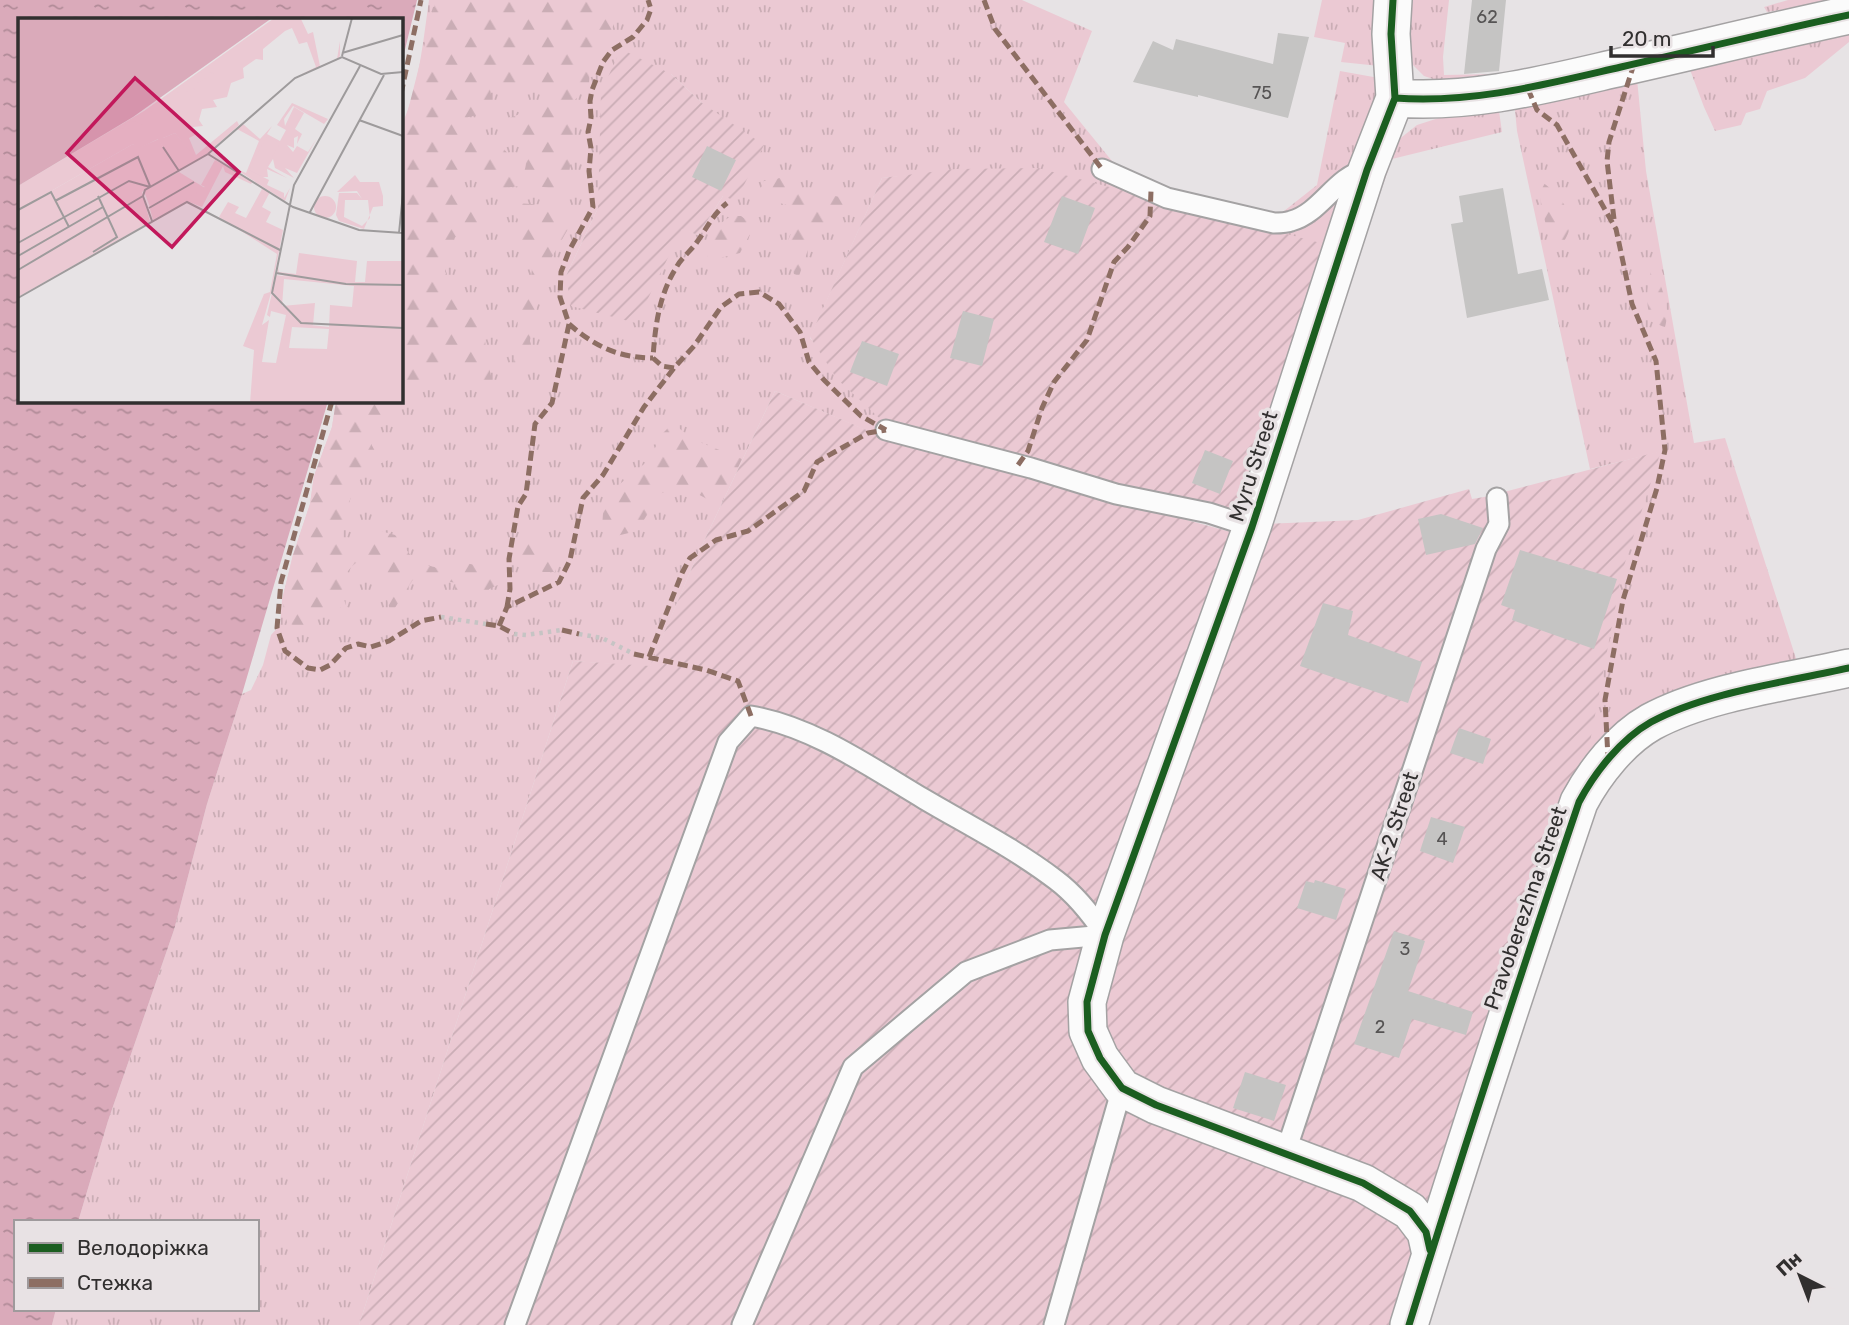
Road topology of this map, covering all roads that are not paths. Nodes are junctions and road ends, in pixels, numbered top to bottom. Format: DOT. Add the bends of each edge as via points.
graph roads {
  1 [pos="1393,0"];
  2 [pos="1849,15"];
  3 [pos="1395,97"];
  4 [pos="1102,169"];
  5 [pos="1367,170"];
  6 [pos="886,430"];
  7 [pos="1497,498"];
  8 [pos="1252,527"];
  9 [pos="1849,668"];
  10 [pos="1105,935"];
  11 [pos="1122,1088"];
  12 [pos="1285,1154"];
  13 [pos="1450,1193"];
  14 [pos="1410,1211"];
  15 [pos="1430,1250"];
  16 [pos="515,1325"];
  17 [pos="742,1325"];
  18 [pos="1054,1325"];
  19 [pos="1409,1325"];
  1 -- 3 [label="street, Myru Street"];
  2 -- 3 [label="street" via="1528,89 1464,99"];
  3 -- 5 [label="street, Myru Street"];
  4 -- 5 [label="lane" via="1167,198 1274,223 1309,212 1354,173"];
  5 -- 8 [label="street, Myru Street"];
  6 -- 8 [label="lane"];
  7 -- 12 [label="lane, AK-2 Street" via="1499,524 1486,549"];
  8 -- 10 [label="street, Myru Street"];
  9 -- 13 [label="street, Pravoberezhna Street" via="1681,709 1649,723 1608,758 1590,781 1579,802"];
  10 -- 11 [label="street, Myru Street" via="1087,1002 1088,1031 1100,1059"];
  10 -- 16 [label="lane" via="1058,881 1008,846 856,758 779,721 751,716 728,742"];
  10 -- 17 [label="lane" via="1050,940 966,972 853,1067"];
  11 -- 12 [label="street"];
  11 -- 18 [label="lane"];
  12 -- 14 [label="street" via="1363,1183"];
  13 -- 14 [label="street" via="1434,1206"];
  13 -- 15 [label="street, Pravoberezhna Street"];
  14 -- 15 [label="street" via="1426,1232"];
  15 -- 19 [label="street, Pravoberezhna Street"];
}
